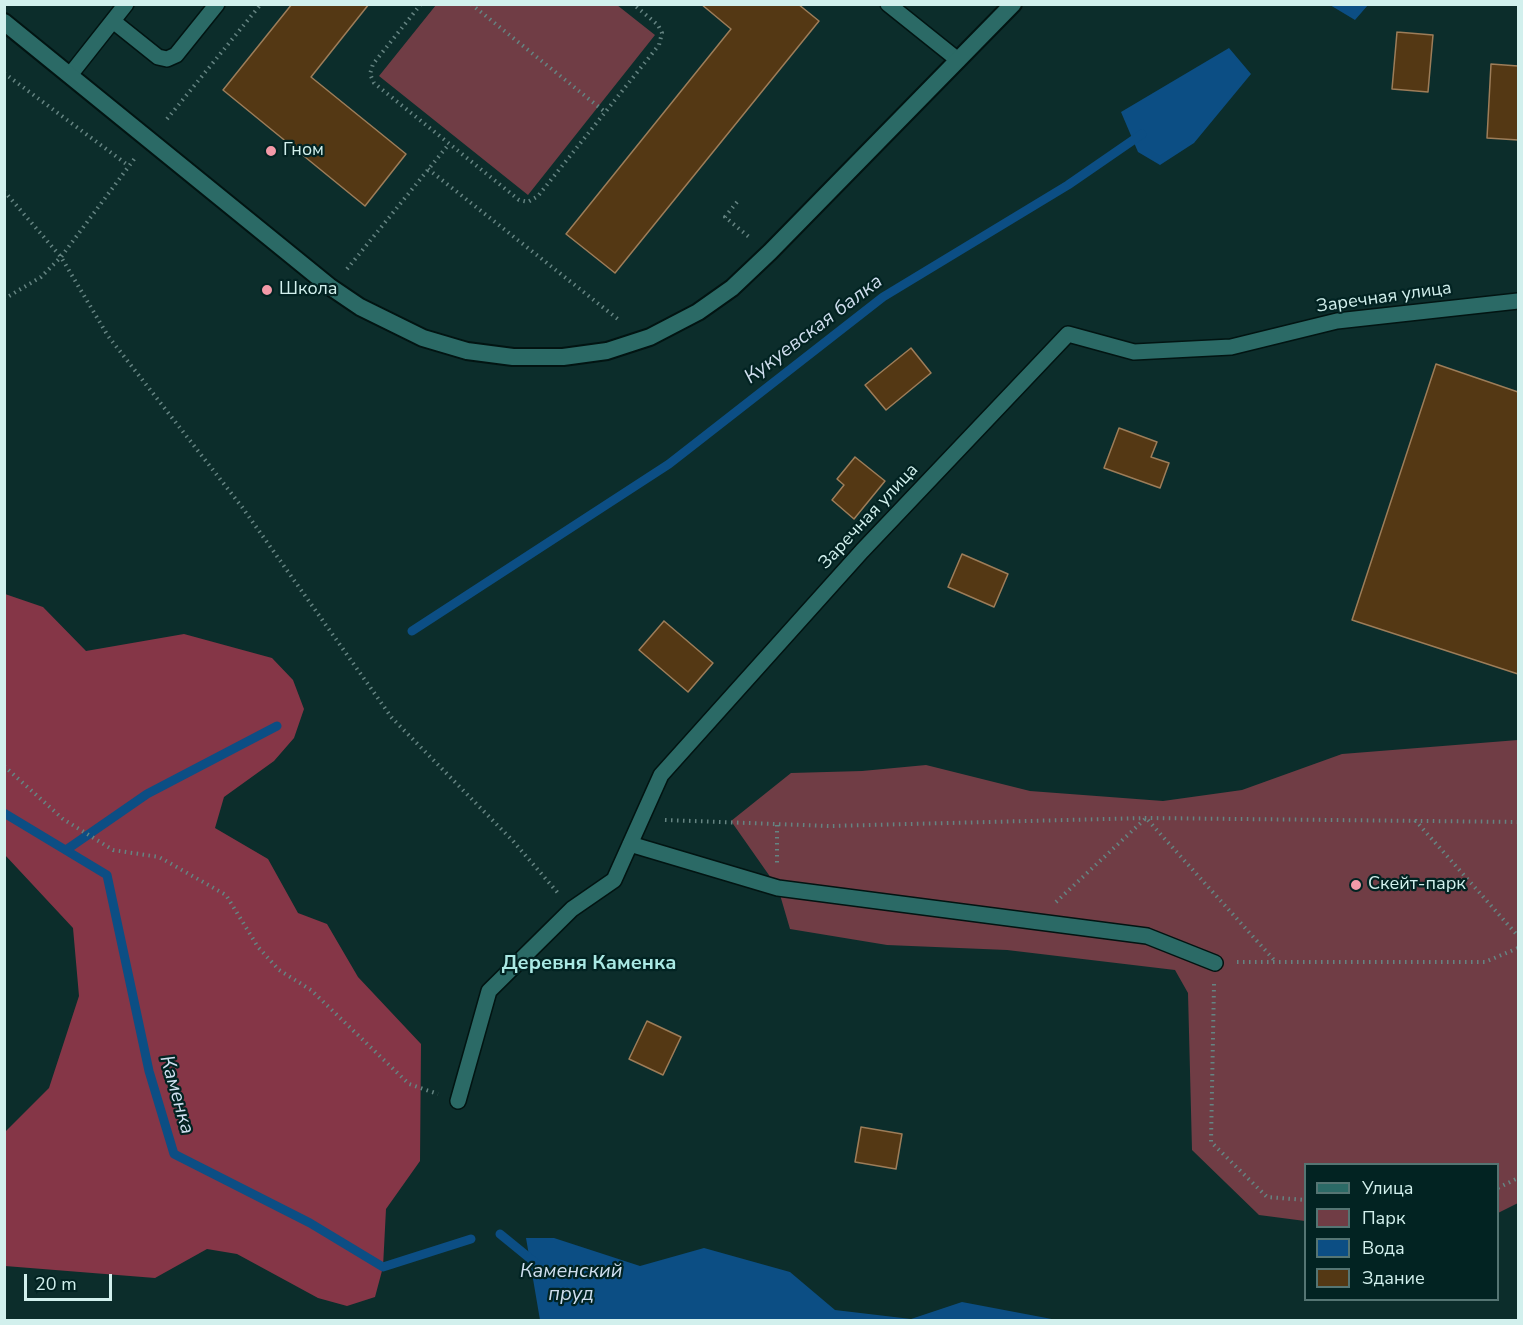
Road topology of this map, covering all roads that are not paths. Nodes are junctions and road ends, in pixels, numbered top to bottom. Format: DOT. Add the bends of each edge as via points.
graph roads {
  1 [pos="126,4"];
  2 [pos="217,4"];
  3 [pos="888,4"];
  4 [pos="1013,4"];
  5 [pos="113,21"];
  6 [pos="4,22"];
  7 [pos="958,60"];
  8 [pos="70,75"];
  9 [pos="1518,301"];
  10 [pos="630,844"];
  11 [pos="1215,963"];
  12 [pos="458,1101"];
  1 -- 5 [label="lane"];
  2 -- 5 [label="lane" via="176,55 167,59 158,57"];
  3 -- 7 [label="lane"];
  4 -- 7 [label="street"];
  5 -- 8 [label="lane"];
  6 -- 8 [label="street"];
  7 -- 8 [label="street" via="732,288 698,312 650,337 607,351 563,357 513,357 467,351 423,338 360,307 328,286"];
  9 -- 10 [label="lane, Заречная улица" via="1337,321 1231,347 1134,352 1068,334 862,551 661,776"];
  10 -- 11 [label="lane" via="778,888 1147,936"];
  10 -- 12 [label="lane, Заречная улица" via="614,880 572,909 489,991"];
}
